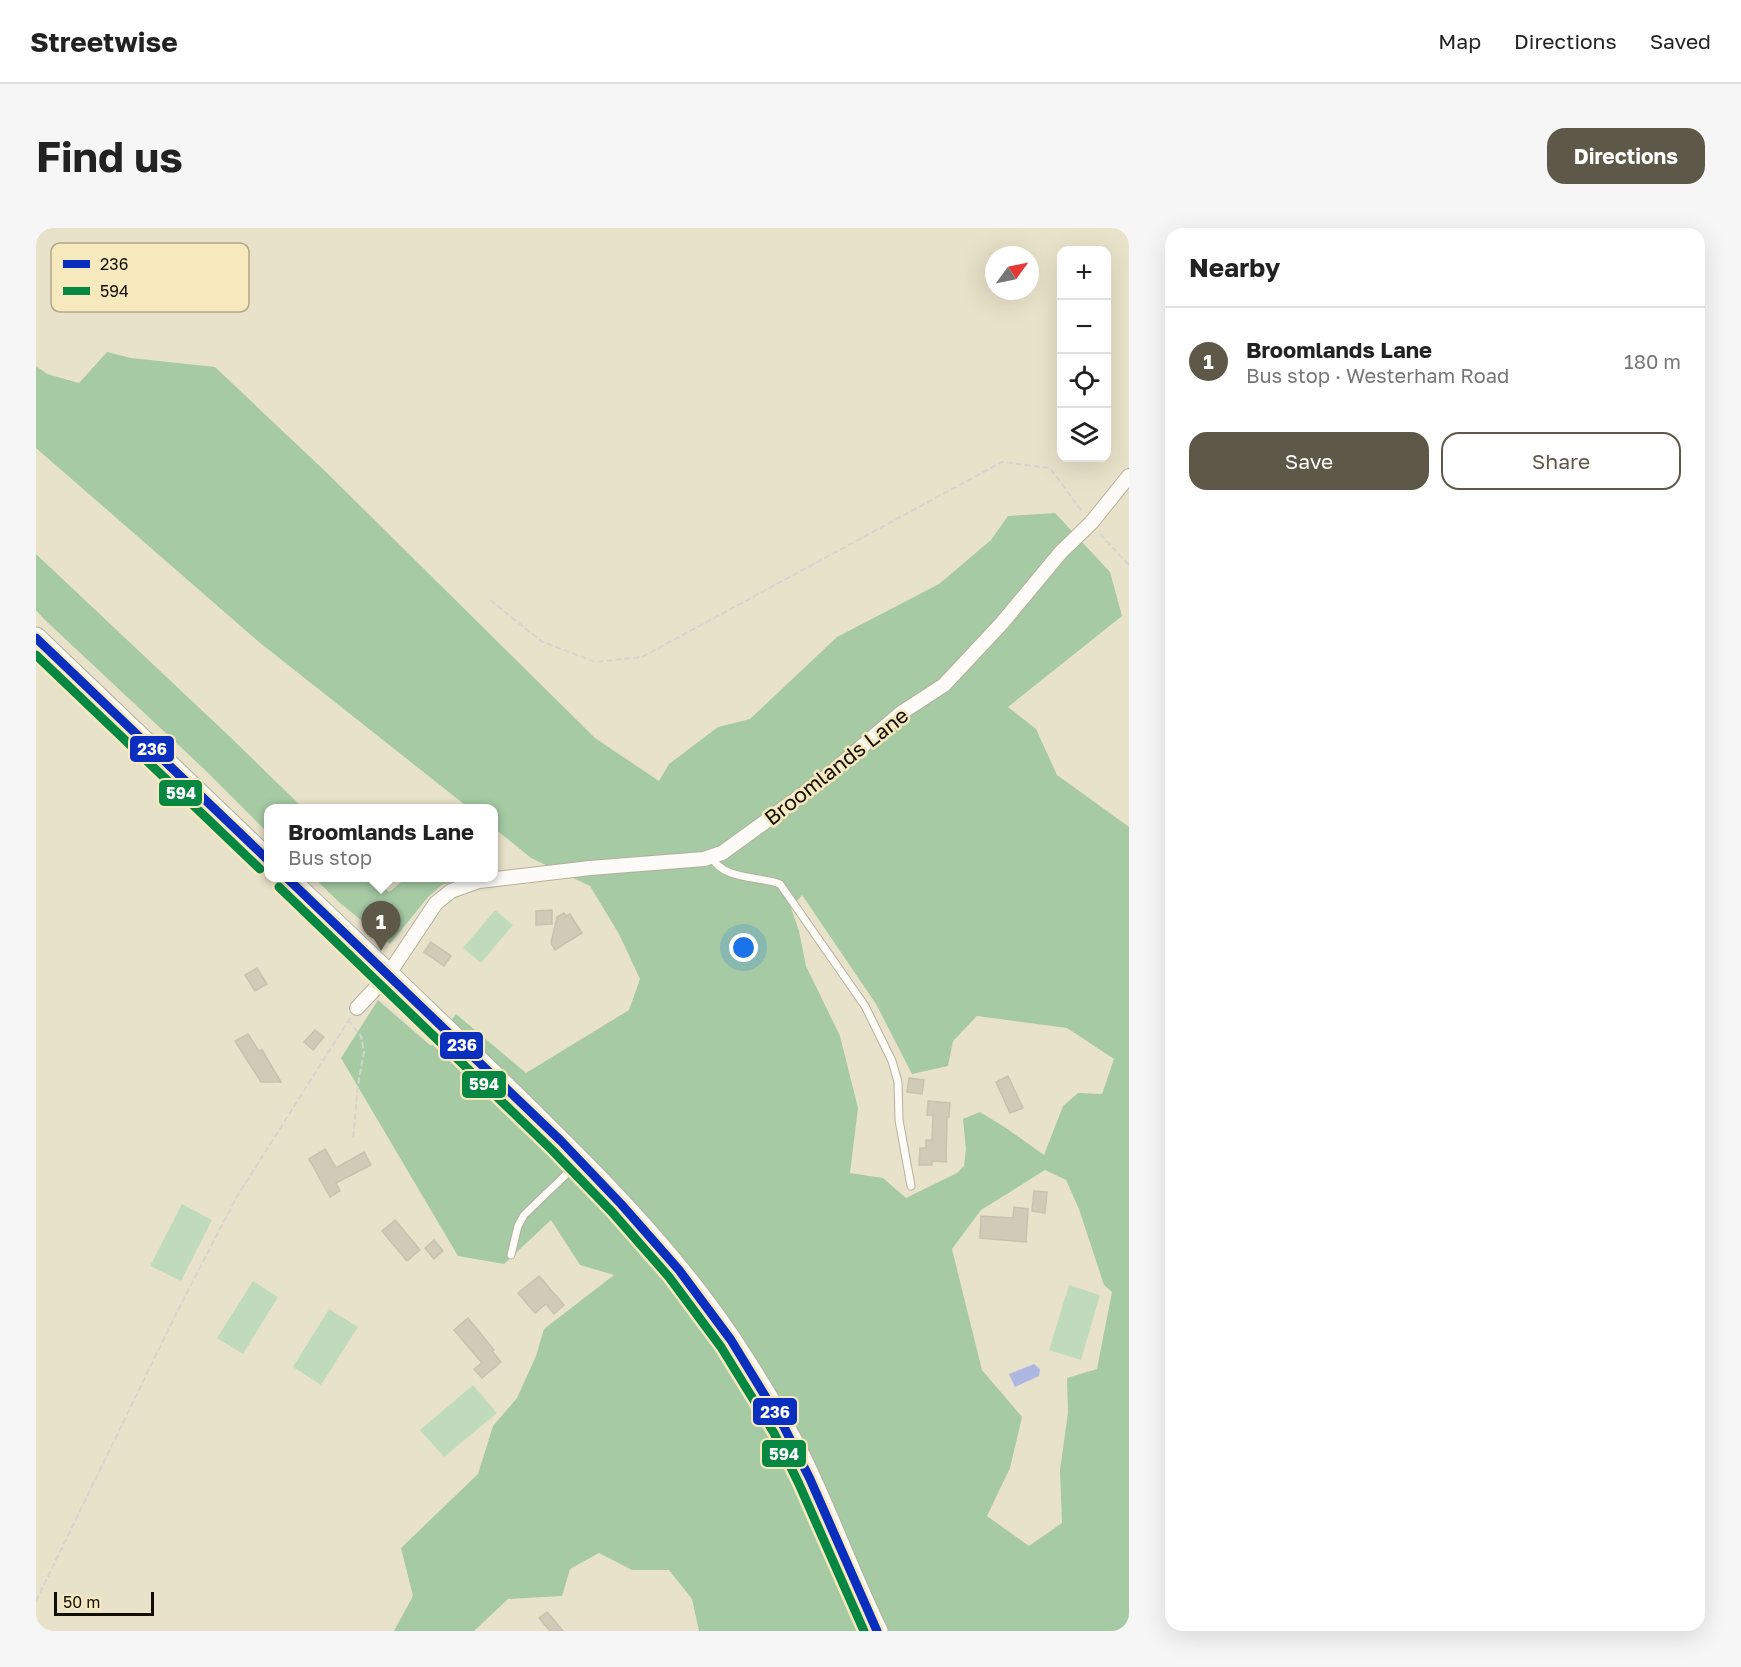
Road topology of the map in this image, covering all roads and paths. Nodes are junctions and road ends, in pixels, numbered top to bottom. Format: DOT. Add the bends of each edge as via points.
graph roads {
  1 [pos="1129,476"];
  2 [pos="1091,523"];
  3 [pos="1129,565"];
  4 [pos="490,600"];
  5 [pos="36,638"];
  6 [pos="264,856"];
  7 [pos="712,857"];
  8 [pos="498,879"];
  9 [pos="291,882"];
  10 [pos="476,882"];
  11 [pos="388,975"];
  12 [pos="357,1008"];
  13 [pos="348,1020"];
  14 [pos="353,1140"];
  15 [pos="581,1160"];
  16 [pos="911,1186"];
  17 [pos="511,1255"];
  18 [pos="36,1601"];
  19 [pos="877,1631"];
  1 -- 2 [label="street, Broomlands Lane"];
  2 -- 3 [label="path"];
  2 -- 4 [label="path" via="1050,468 1002,462 642,657 595,662 541,641"];
  2 -- 7 [label="street, Broomlands Lane" via="944,685 901,712 824,779"];
  5 -- 6 [label="main road"];
  7 -- 8 [label="street, Broomlands Lane"];
  7 -- 16 [label="lane" via="714,863 732,873 780,884 866,1006 898,1082 899,1120"];
  9 -- 11 [label="main road"];
  10 -- 11 [label="street, Broomlands Lane" via="451,891 436,903"];
  11 -- 12 [label="street, Broomlands Lane"];
  11 -- 15 [label="main road"];
  12 -- 13 [label="path"];
  13 -- 14 [label="path" via="361,1036 364,1053"];
  13 -- 18 [label="path" via="236,1198"];
  15 -- 17 [label="lane" via="524,1215"];
  15 -- 19 [label="main road" via="664,1250 752,1371 800,1458"];
}
